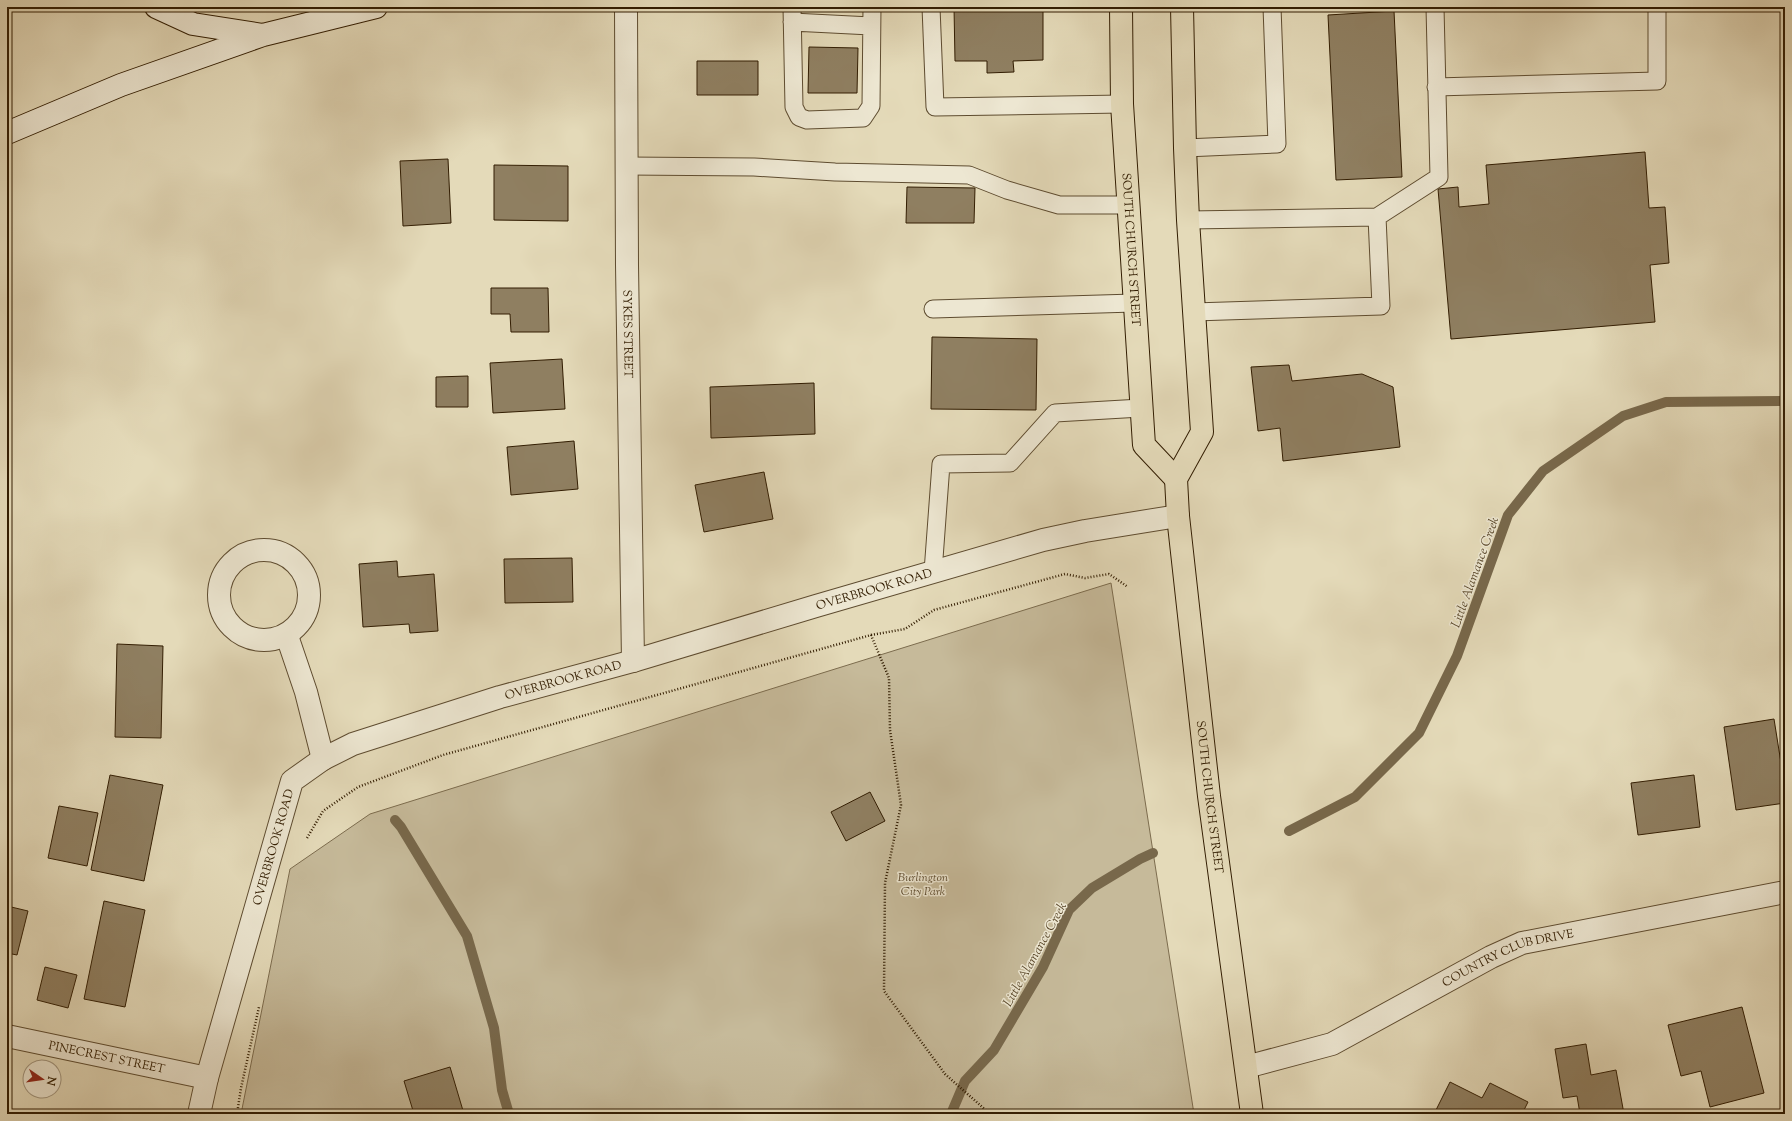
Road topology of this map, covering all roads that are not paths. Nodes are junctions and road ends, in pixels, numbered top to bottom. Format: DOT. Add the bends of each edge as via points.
graph roads {
  1 [pos="156,7"];
  2 [pos="376,7"];
  3 [pos="626,7"];
  4 [pos="872,7"];
  5 [pos="931,7"];
  6 [pos="1120,7"];
  7 [pos="1182,7"];
  8 [pos="1272,7"];
  9 [pos="1435,7"];
  10 [pos="1657,7"];
  11 [pos="792,15"];
  12 [pos="871,26"];
  13 [pos="263,35"];
  14 [pos="1436,87"];
  15 [pos="1122,104"];
  16 [pos="7,133"];
  17 [pos="1185,148"];
  18 [pos="626,166"];
  19 [pos="1128,205"];
  20 [pos="1377,217"];
  21 [pos="1188,220"];
  22 [pos="1134,303"];
  23 [pos="933,309"];
  24 [pos="1194,312"];
  25 [pos="1141,408"];
  26 [pos="1176,479"];
  27 [pos="1178,516"];
  28 [pos="933,572"];
  29 [pos="287,636"];
  30 [pos="633,661"];
  31 [pos="323,759"];
  32 [pos="1785,892"];
  33 [pos="7,1036"];
  34 [pos="1246,1067"];
  35 [pos="207,1078"];
  36 [pos="199,1114"];
  37 [pos="1252,1114"];
  1 -- 13 [label="street" via="193,24"];
  2 -- 13 [label="street"];
  3 -- 18 [label="street, SYKES STREET"];
  4 -- 12 [label="lane"];
  5 -- 15 [label="lane" via="935,107"];
  6 -- 15 [label="main road, SOUTH CHURCH STREET"];
  7 -- 17 [label="main road"];
  8 -- 17 [label="lane" via="1277,144"];
  9 -- 14 [label="lane"];
  10 -- 14 [label="lane" via="1657,81"];
  11 -- 12 [label="lane"];
  11 -- 12 [label="lane" via="794,107 799,117 807,120 863,118 868,112 871,106"];
  13 -- 16 [label="street" via="121,85"];
  14 -- 20 [label="lane" via="1439,177"];
  15 -- 19 [label="main road, SOUTH CHURCH STREET"];
  17 -- 21 [label="main road"];
  18 -- 19 [label="lane" via="754,167 969,175 1059,205"];
  18 -- 30 [label="street, SYKES STREET"];
  19 -- 22 [label="main road, SOUTH CHURCH STREET"];
  20 -- 21 [label="lane"];
  20 -- 24 [label="lane" via="1381,306"];
  21 -- 24 [label="main road"];
  22 -- 23 [label="lane"];
  22 -- 25 [label="main road, SOUTH CHURCH STREET"];
  24 -- 26 [label="main road" via="1202,432"];
  25 -- 26 [label="main road, SOUTH CHURCH STREET" via="1144,445"];
  25 -- 28 [label="lane" via="1055,413 1010,463 941,464"];
  26 -- 27 [label="main road, SOUTH CHURCH STREET"];
  27 -- 28 [label="street, OVERBROOK ROAD" via="1043,540"];
  27 -- 34 [label="main road, SOUTH CHURCH STREET" via="1209,796"];
  28 -- 30 [label="street, OVERBROOK ROAD"];
  29 -- 29 [label="street" via="303,619 310,596 304,573 288,556 265,549 242,555 225,572 219,595 224,618 241,635 264,641"];
  29 -- 31 [label="street" via="306,692"];
  30 -- 31 [label="street, OVERBROOK ROAD" via="500,697 353,744"];
  31 -- 35 [label="street, OVERBROOK ROAD" via="292,781"];
  32 -- 34 [label="street, COUNTRY CLUB DRIVE" via="1522,943 1332,1044"];
  33 -- 35 [label="street, PINECREST STREET"];
  34 -- 37 [label="main road, SOUTH CHURCH STREET"];
  35 -- 36 [label="street, OVERBROOK ROAD"];
}
